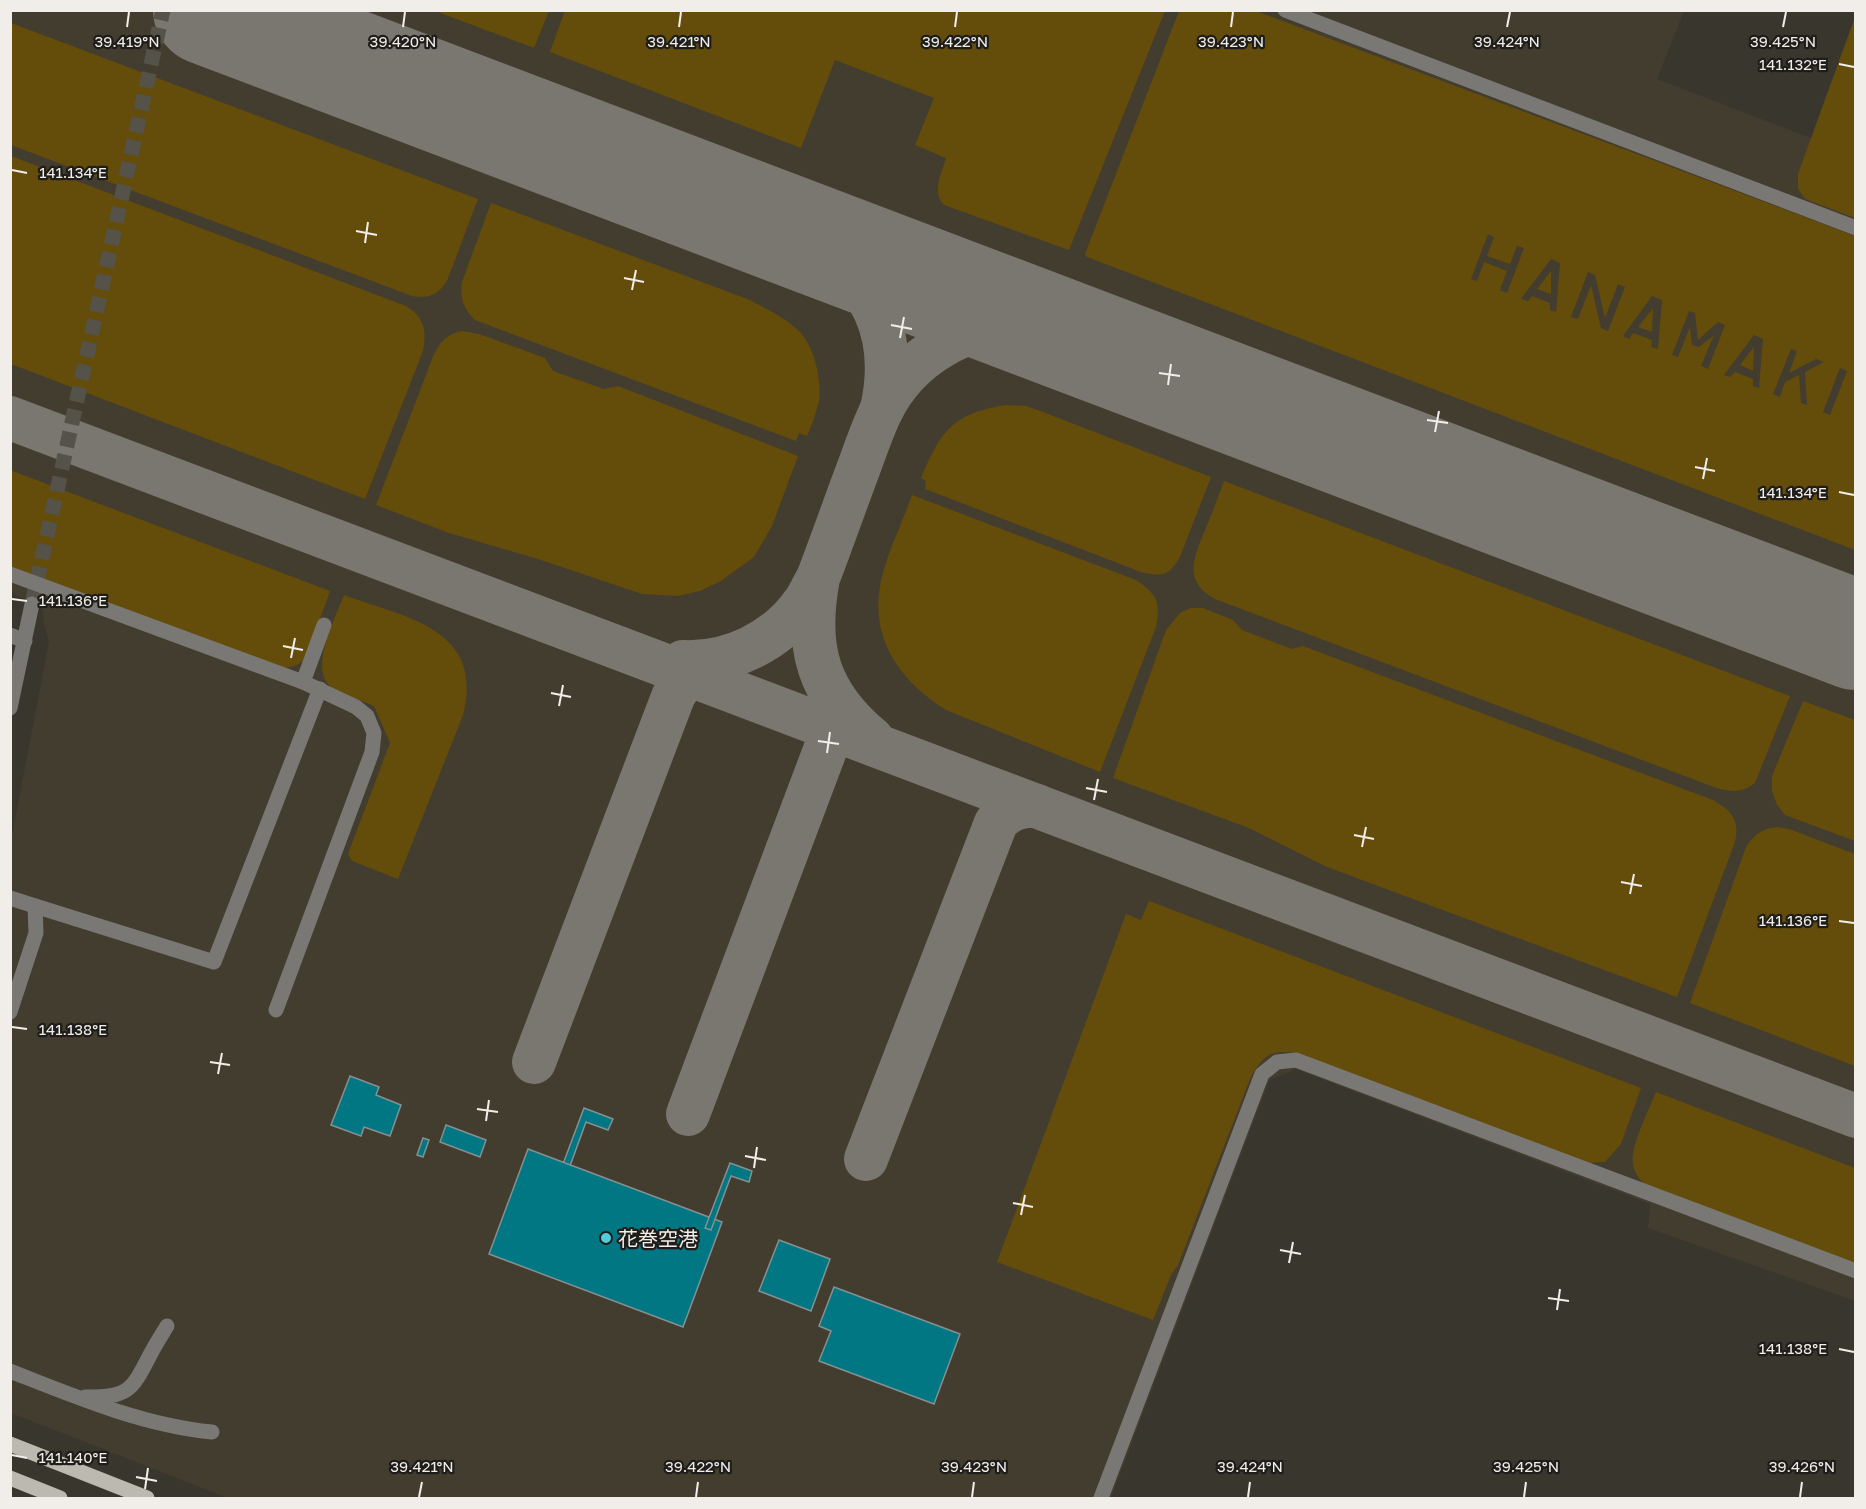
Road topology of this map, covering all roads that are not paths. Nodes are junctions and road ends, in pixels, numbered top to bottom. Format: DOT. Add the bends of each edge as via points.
graph roads {
  1 [pos="1285,10"];
  2 [pos="1856,228"];
  3 [pos="10,574"];
  4 [pos="32,604"];
  5 [pos="324,625"];
  6 [pos="18,638"];
  7 [pos="303,682"];
  8 [pos="320,689"];
  9 [pos="10,708"];
  10 [pos="10,898"];
  11 [pos="35,906"];
  12 [pos="276,1010"];
  13 [pos="10,1012"];
  14 [pos="1856,1272"];
  15 [pos="167,1326"];
  16 [pos="10,1371"];
  17 [pos="78,1397"];
  18 [pos="212,1432"];
  19 [pos="10,1444"];
  20 [pos="10,1478"];
  21 [pos="60,1498"];
  22 [pos="147,1498"];
  23 [pos="1101,1498"];
  1 -- 2 [label="street"];
  3 -- 7 [label="street"];
  4 -- 6 [label="street"];
  5 -- 7 [label="street"];
  6 -- 9 [label="street"];
  7 -- 8 [label="street"];
  8 -- 11 [label="street" via="214,962"];
  8 -- 12 [label="street" via="368,716 374,733 372,752"];
  10 -- 11 [label="street"];
  11 -- 13 [label="street" via="36,933"];
  14 -- 23 [label="street" via="1296,1060 1277,1062 1262,1074"];
  15 -- 17 [label="street" via="135,1383 124,1392"];
  16 -- 17 [label="street"];
  17 -- 18 [label="street" via="182,1429"];
  19 -- 22 [label="main road"];
  20 -- 21 [label="main road"];
}
